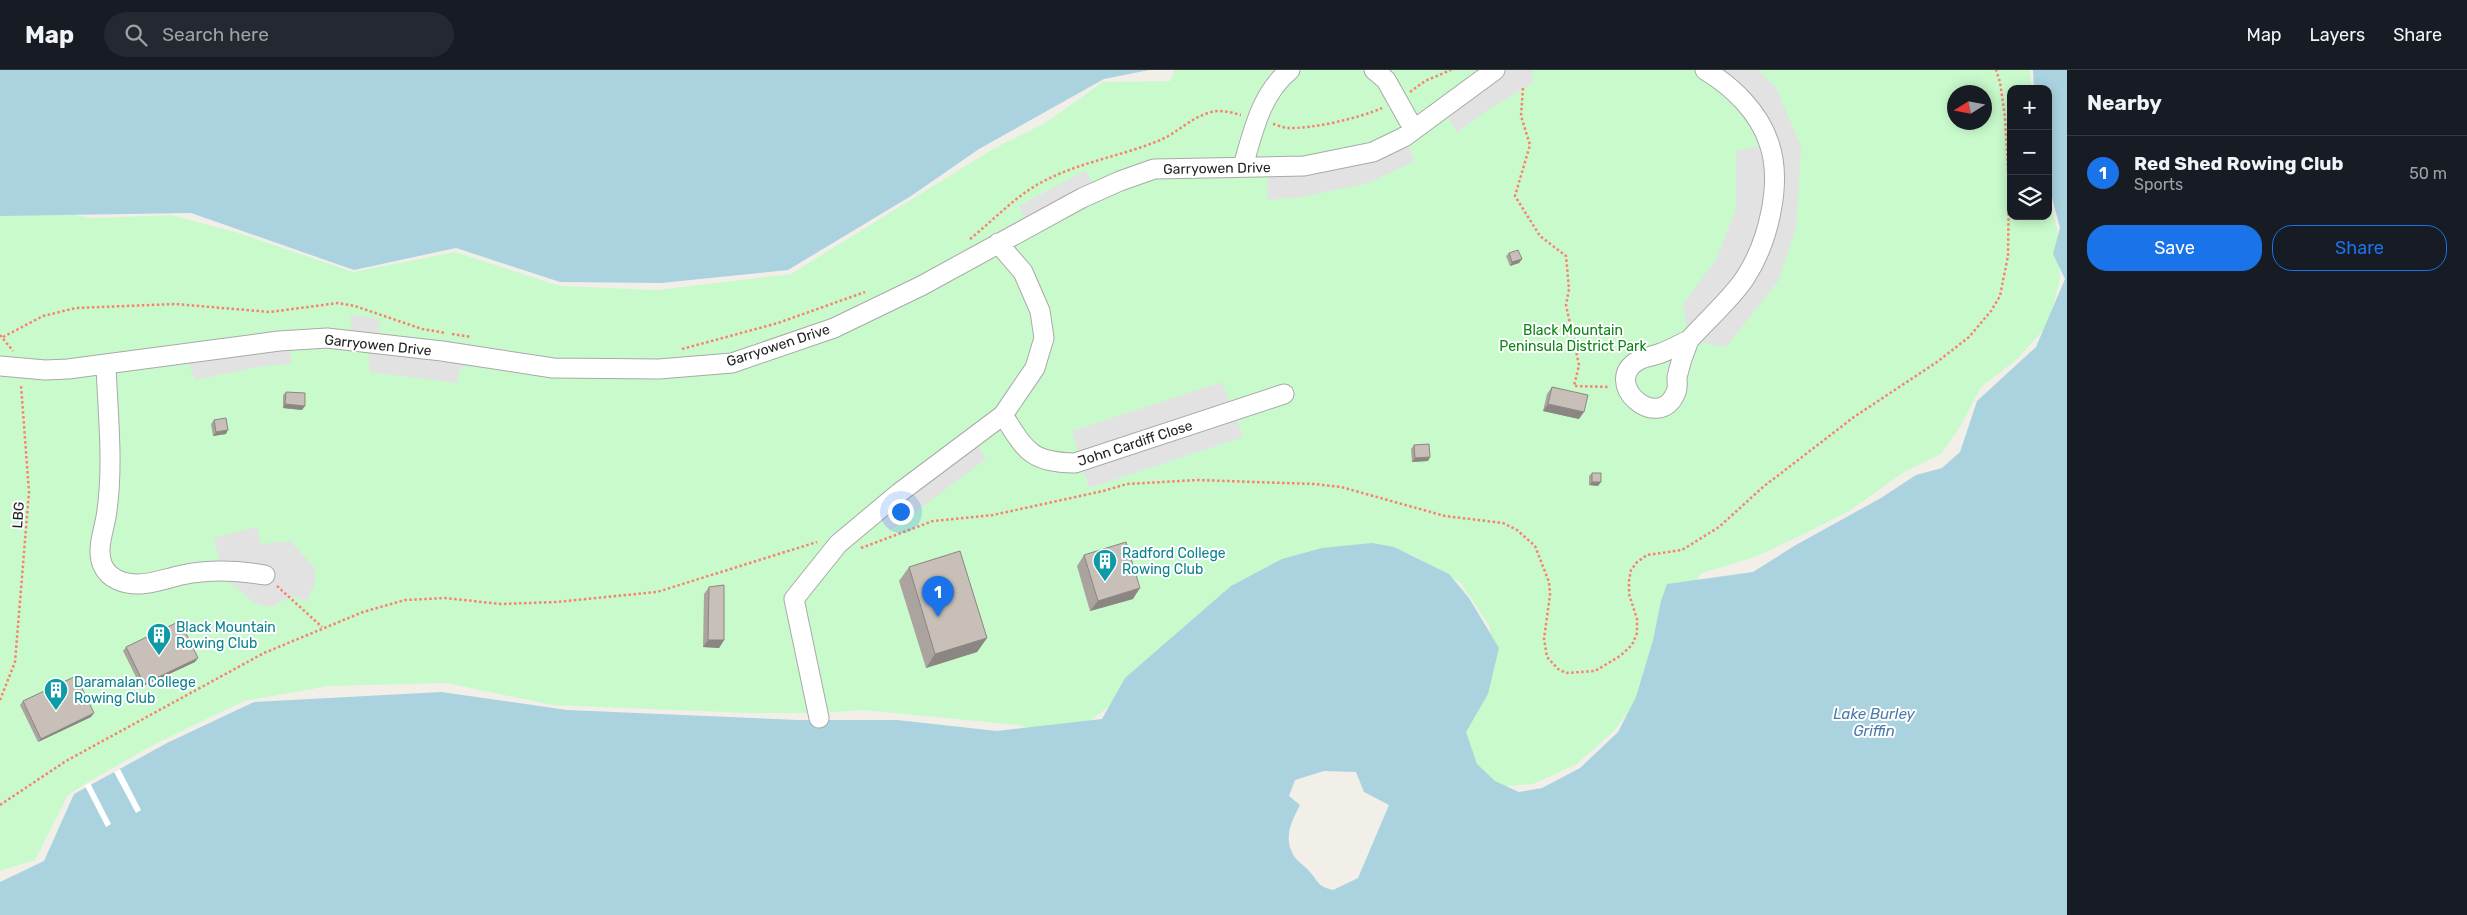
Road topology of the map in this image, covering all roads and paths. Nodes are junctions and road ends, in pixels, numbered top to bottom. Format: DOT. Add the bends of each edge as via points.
graph roads {
  1 [pos="1290,70"];
  2 [pos="1374,70"];
  3 [pos="1450,70"];
  4 [pos="1495,70"];
  5 [pos="1705,70"];
  6 [pos="1996,70"];
  7 [pos="1523,88"];
  8 [pos="1399,100"];
  9 [pos="1258,119"];
  10 [pos="1414,130"];
  11 [pos="1243,166"];
  12 [pos="966,241"];
  13 [pos="998,243"];
  14 [pos="871,290"];
  15 [pos="2,336"];
  16 [pos="477,338"];
  17 [pos="1689,340"];
  18 [pos="674,351"];
  19 [pos="0,366"];
  20 [pos="106,366"];
  21 [pos="19,368"];
  22 [pos="1627,388"];
  23 [pos="1284,394"];
  24 [pos="1003,415"];
  25 [pos="838,544"];
  26 [pos="265,575"];
  27 [pos="322,627"];
  28 [pos="0,700"];
  29 [pos="819,718"];
  30 [pos="0,805"];
  1 -- 9 [label="street" via="1266,99"];
  2 -- 8 [label="street" via="1386,80"];
  3 -- 8 [label="path" via="1425,81"];
  4 -- 10 [label="street, Garryowen Drive"];
  5 -- 17 [label="street" via="1724,81 1757,118 1770,144 1774,174 1772,209 1765,237 1745,278"];
  6 -- 25 [label="path" via="2005,117 2008,256 2000,296 1991,310 1970,337 1854,417 1763,487 1714,531 1682,550 1647,555 1637,562 1629,581 1637,633 1632,645 1620,656 1595,671 1566,673 1547,657 1544,639 1549,582 1536,546 1517,530 1503,523 1445,516 1341,487 1197,480 1127,484 993,515 934,520 847,551"];
  7 -- 22 [label="path" via="1521,116 1530,145 1515,196 1540,236 1566,256 1569,289 1566,304 1579,365 1574,386"];
  8 -- 9 [label="path" via="1368,114 1309,126 1287,128"];
  8 -- 10 [label="street"];
  9 -- 11 [label="street"];
  9 -- 12 [label="path" via="1224,111 1193,118 1162,140 1045,180 1024,193"];
  10 -- 11 [label="street, Garryowen Drive" via="1373,152 1337,160 1304,166"];
  11 -- 13 [label="street, Garryowen Drive" via="1154,169 1082,198"];
  13 -- 20 [label="street, Garryowen Drive" via="921,286 834,328 732,362 658,369 553,368 327,338"];
  13 -- 24 [label="street" via="1023,272 1040,312 1044,338 1035,368"];
  14 -- 18 [label="path" via="778,323"];
  15 -- 16 [label="path" via="42,316 76,308 175,304 270,312 338,303 422,329"];
  15 -- 21 [label="path, LBG"];
  17 -- 22 [label="street" via="1638,361 1630,369"];
  17 -- 22 [label="street" via="1677,377 1676,392 1667,404 1657,408 1639,405"];
  19 -- 21 [label="street, Garryowen Drive"];
  20 -- 21 [label="street, Garryowen Drive" via="45,370"];
  20 -- 26 [label="street" via="110,466 100,547 103,568 118,581 129,584 211,570"];
  21 -- 28 [label="path, LBG" via="29,492 15,662"];
  23 -- 24 [label="street, John Cardiff Close" via="1075,464 1043,460 1032,455"];
  24 -- 25 [label="street" via="899,493"];
  25 -- 27 [label="path" via="832,538 657,592 501,604 445,598 405,600"];
  25 -- 29 [label="street" via="794,599"];
  26 -- 27 [label="path"];
  27 -- 30 [label="path" via="264,652 168,704 66,761"];
}
